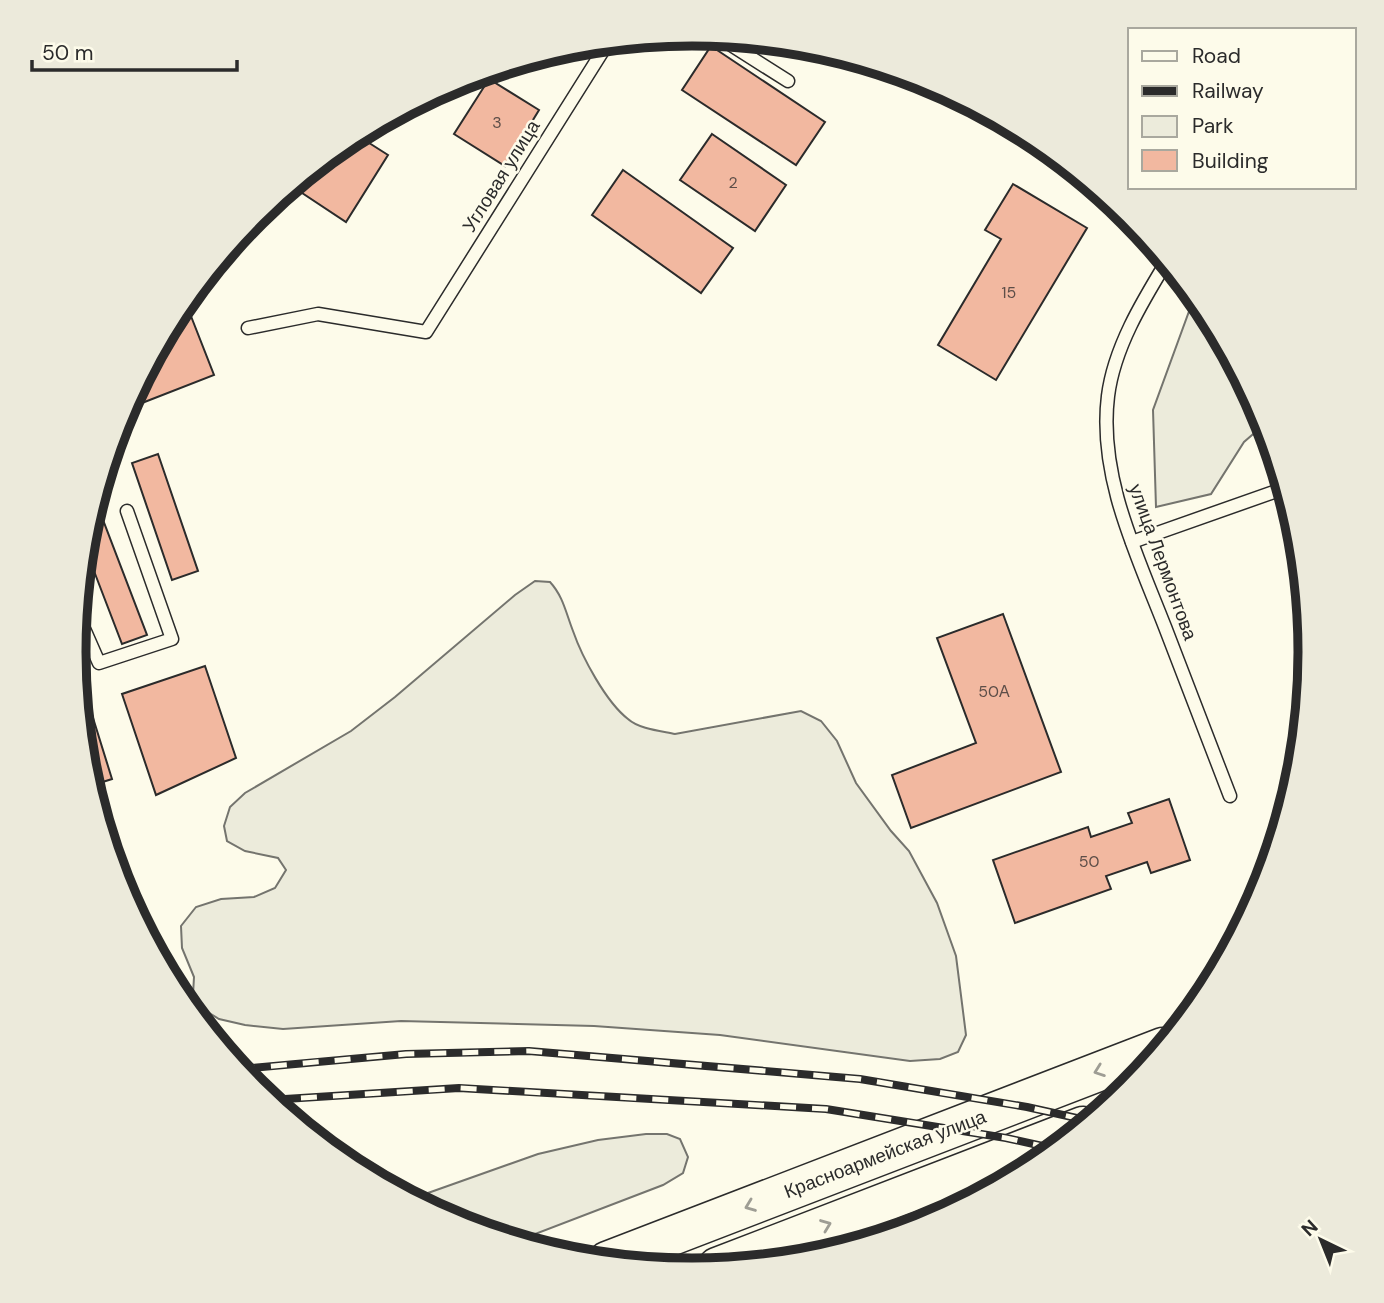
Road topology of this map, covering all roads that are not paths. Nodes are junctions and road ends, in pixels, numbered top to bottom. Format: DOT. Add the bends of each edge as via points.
graph roads {
  1 [pos="735,47"];
  2 [pos="598,53"];
  3 [pos="788,81"];
  4 [pos="1162,269"];
  5 [pos="248,328"];
  6 [pos="1276,491"];
  7 [pos="127,511"];
  8 [pos="1132,542"];
  9 [pos="86,634"];
  10 [pos="1230,796"];
  11 [pos="1145,1054"];
  12 [pos="1054,1137"];
  13 [pos="627,1253"];
  14 [pos="750,1254"];
  1 -- 3 [label="lane"];
  2 -- 5 [label="lane, Угловая улица" via="426,332 318,314"];
  4 -- 8 [label="lane, улица Лермонтова" via="1116,361 1108,397 1112,477"];
  6 -- 8 [label="lane"];
  7 -- 9 [label="lane" via="172,639 99,663"];
  8 -- 10 [label="lane, улица Лермонтова"];
  11 -- 13 [label="main road, Красноармейская улица, one-way"];
  14 -- 12 [label="main road, one-way"];
}
